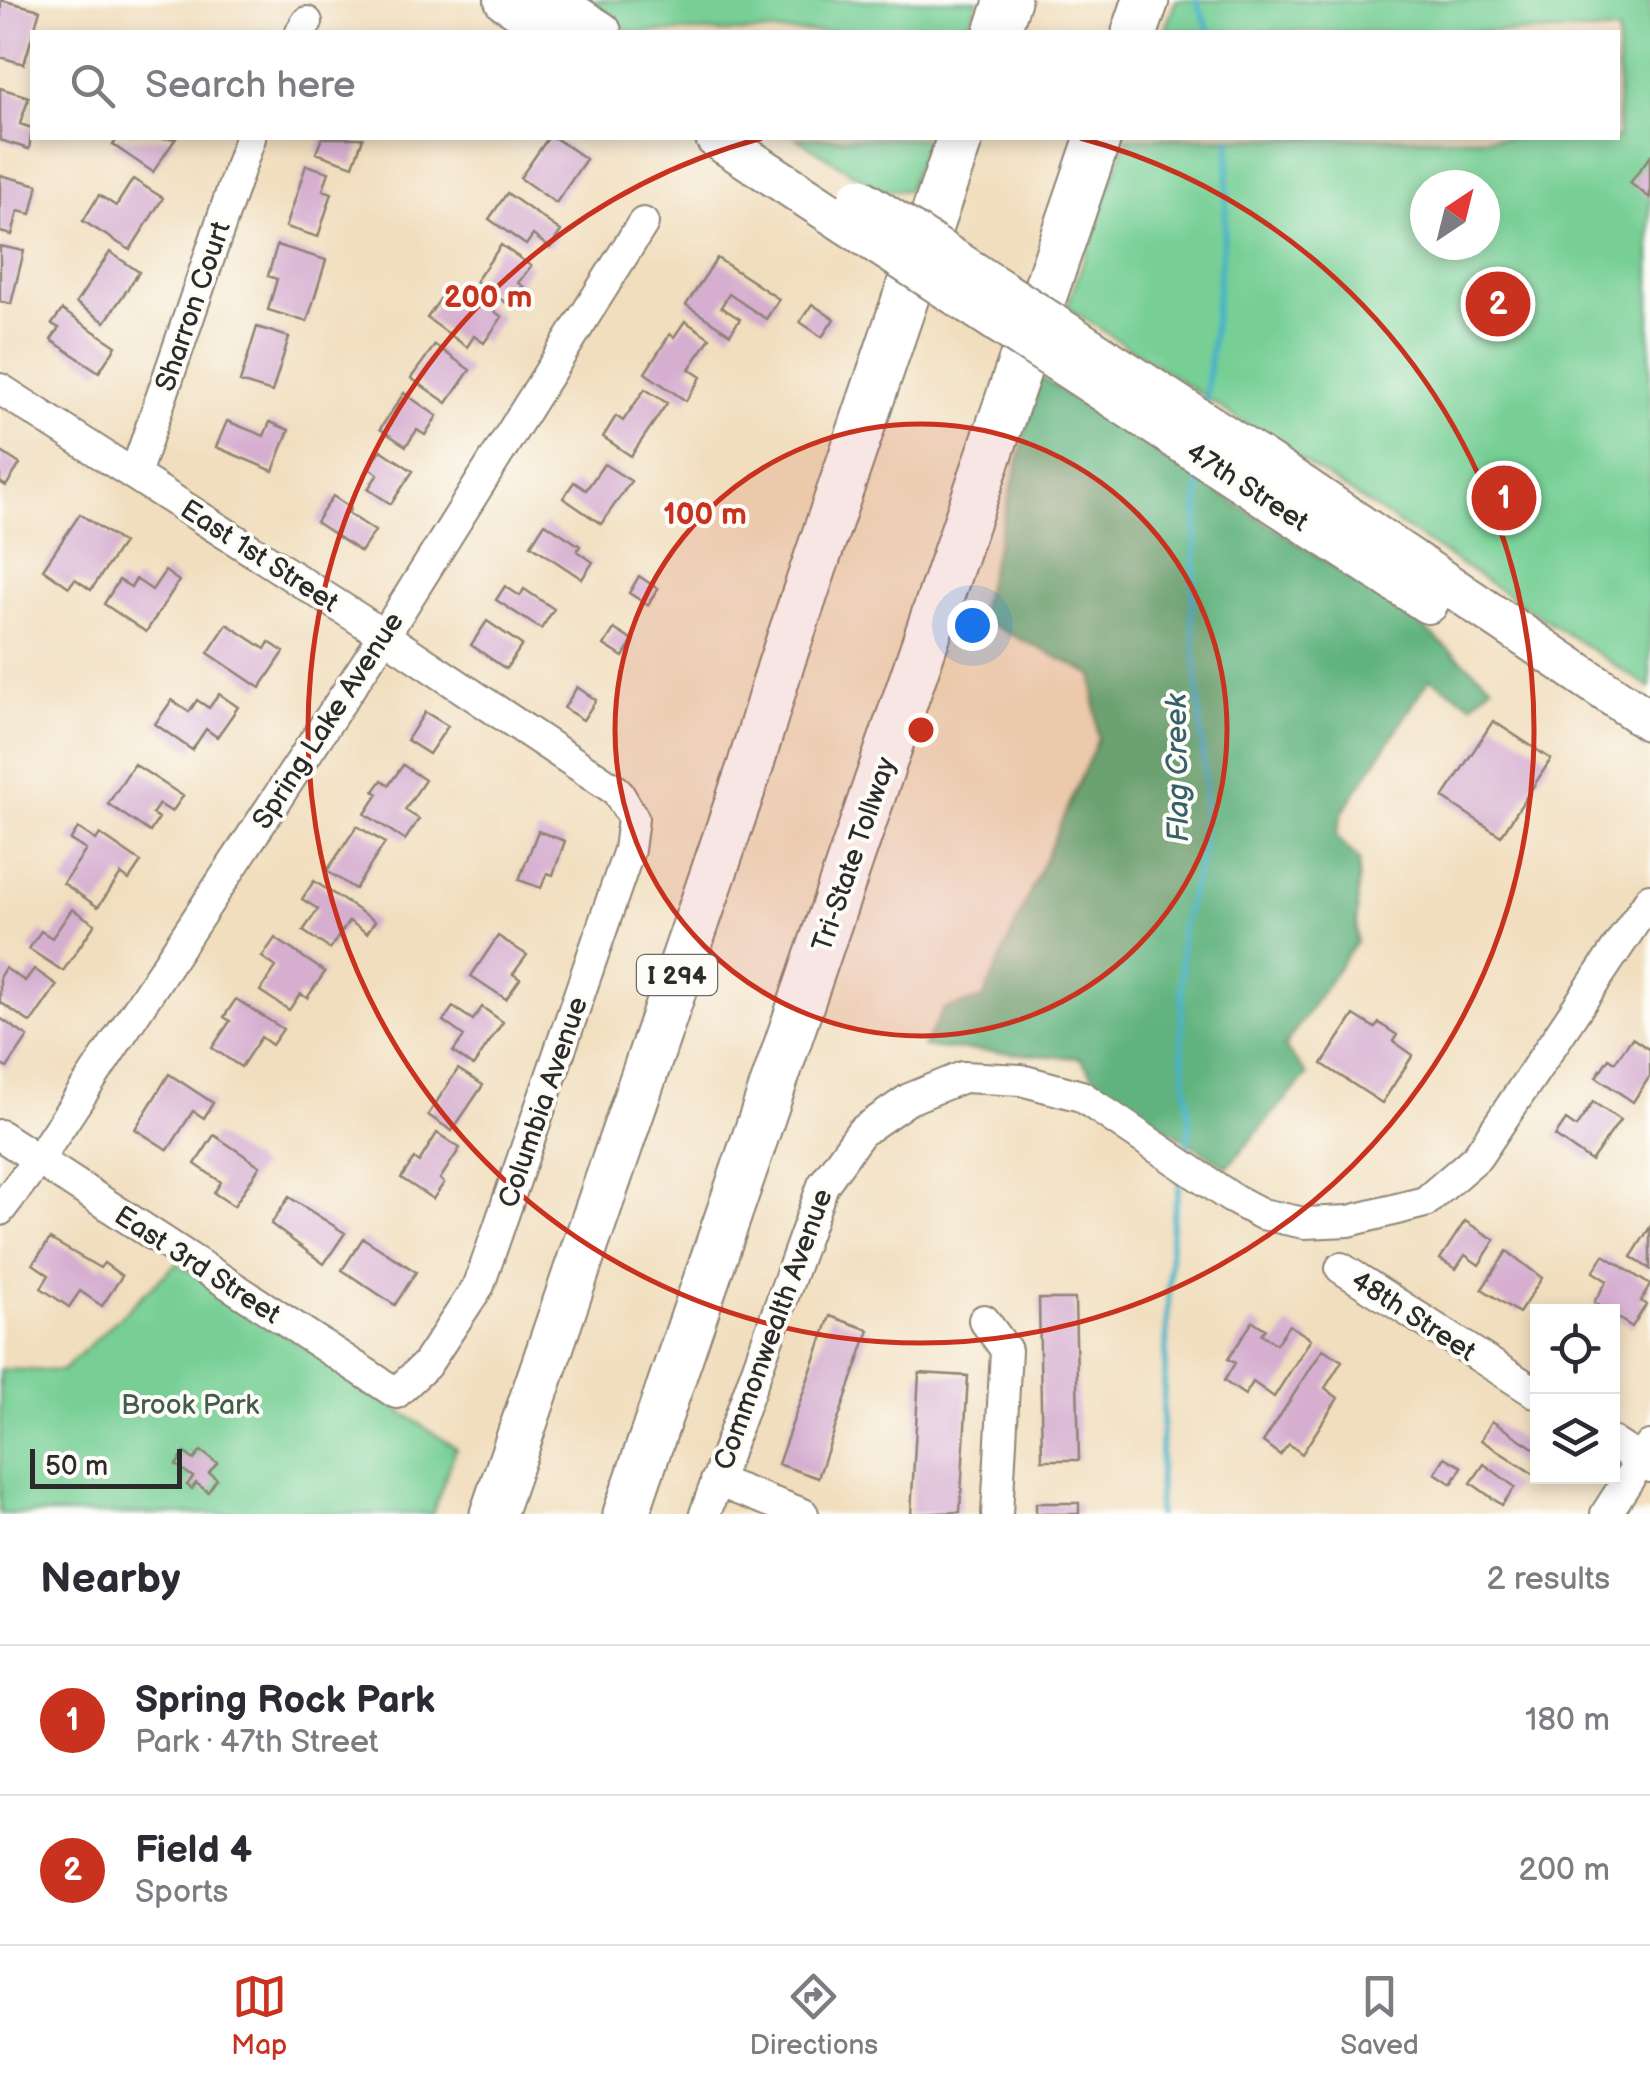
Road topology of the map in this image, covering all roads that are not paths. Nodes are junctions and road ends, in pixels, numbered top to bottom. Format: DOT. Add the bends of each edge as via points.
graph roads {
  1 [pos="505,0"];
  2 [pos="551,0"];
  3 [pos="1008,0"];
  4 [pos="1146,0"];
  5 [pos="552,30"];
  6 [pos="598,30"];
  7 [pos="998,30"];
  8 [pos="1136,30"];
  9 [pos="249,140"];
  10 [pos="720,140"];
  11 [pos="766,140"];
  12 [pos="959,140"];
  13 [pos="1097,140"];
  14 [pos="854,211"];
  15 [pos="643,223"];
  16 [pos="0,389"];
  17 [pos="135,474"];
  18 [pos="1302,504"];
  19 [pos="384,636"];
  20 [pos="1650,721"];
  21 [pos="1650,741"];
  22 [pos="617,791"];
  23 [pos="1650,899"];
  24 [pos="0,1135"];
  25 [pos="38,1160"];
  26 [pos="0,1210"];
  27 [pos="1341,1268"];
  28 [pos="984,1320"];
  29 [pos="1530,1389"];
  30 [pos="396,1393"];
  31 [pos="1620,1445"];
  32 [pos="1647,1457"];
  33 [pos="716,1481"];
  34 [pos="493,1514"];
  35 [pos="626,1514"];
  36 [pos="705,1514"];
  37 [pos="804,1514"];
  38 [pos="997,1514"];
  39 [pos="1606,1514"];
  1 -- 5 [label="main road"];
  2 -- 6 [label="main road"];
  3 -- 7 [label="highway"];
  4 -- 8 [label="highway"];
  9 -- 17 [label="street, Sharron Court"];
  10 -- 14 [label="main road"];
  11 -- 14 [label="main road"];
  12 -- 34 [label="highway, I 294"];
  13 -- 35 [label="highway, Tri-State Tollway"];
  14 -- 18 [label="main road, 47th Street, bridge"];
  15 -- 19 [label="street, Spring Lake Avenue"];
  16 -- 17 [label="street, East 1st Street"];
  17 -- 19 [label="street, East 1st Street"];
  18 -- 20 [label="main road, 47th Street"];
  18 -- 21 [label="main road, 47th Street" via="1609,720"];
  19 -- 22 [label="street, East 1st Street"];
  19 -- 25 [label="street, Spring Lake Avenue"];
  22 -- 30 [label="street, Columbia Avenue" via="632,818 630,850 479,1284 426,1365"];
  23 -- 33 [label="street, Commonwealth Avenue" via="1477,1158 1425,1202 1349,1221 1262,1214 1080,1096 1021,1080 962,1076 910,1099 861,1132 823,1185"];
  24 -- 25 [label="street, East 3rd Street"];
  25 -- 26 [label="street, Spring Lake Avenue"];
  25 -- 30 [label="street, East 3rd Street"];
  27 -- 29 [label="street, 48th Street"];
  28 -- 38 [label="street" via="1006,1350"];
  31 -- 32 [label="street"];
  32 -- 39 [label="street"];
  33 -- 36 [label="street, Commonwealth Avenue"];
  33 -- 37 [label="street"];
}
